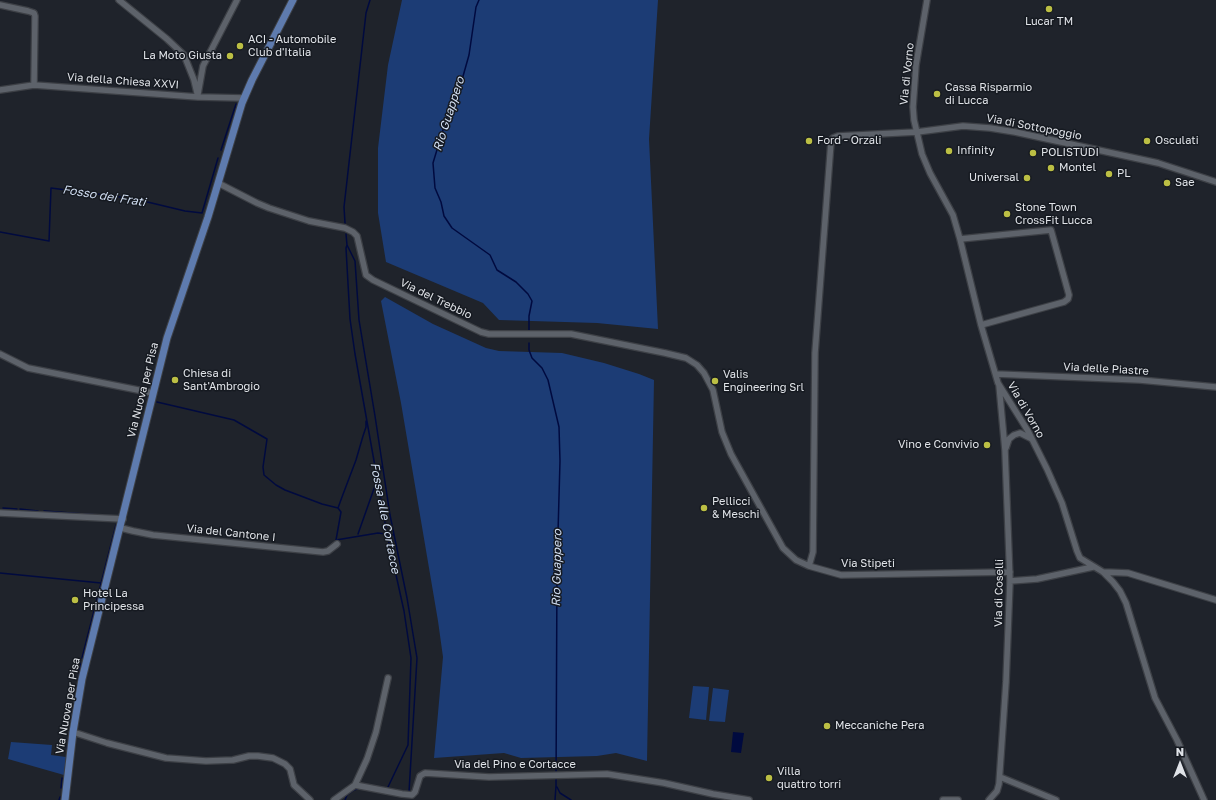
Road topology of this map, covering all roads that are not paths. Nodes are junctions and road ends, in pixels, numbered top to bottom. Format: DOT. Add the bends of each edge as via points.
graph roads {
  1 [pos="119,0"];
  2 [pos="237,0"];
  3 [pos="293,0"];
  4 [pos="927,0"];
  5 [pos="0,5"];
  6 [pos="34,85"];
  7 [pos="0,90"];
  8 [pos="198,97"];
  9 [pos="244,98"];
  10 [pos="917,132"];
  11 [pos="1216,182"];
  12 [pos="218,183"];
  13 [pos="960,239"];
  14 [pos="981,324"];
  15 [pos="0,354"];
  16 [pos="686,358"];
  17 [pos="996,374"];
  18 [pos="998,383"];
  19 [pos="1216,387"];
  20 [pos="153,393"];
  21 [pos="1032,440"];
  22 [pos="1005,450"];
  23 [pos="0,513"];
  24 [pos="123,519"];
  25 [pos="121,528"];
  26 [pos="338,544"];
  27 [pos="809,566"];
  28 [pos="1093,567"];
  29 [pos="1010,572"];
  30 [pos="1103,572"];
  31 [pos="1010,581"];
  32 [pos="1216,600"];
  33 [pos="388,678"];
  34 [pos="73,732"];
  35 [pos="1000,777"];
  36 [pos="355,784"];
  37 [pos="65,800"];
  38 [pos="310,800"];
  39 [pos="334,800"];
  40 [pos="749,800"];
  41 [pos="943,800"];
  42 [pos="958,800"];
  43 [pos="990,800"];
  44 [pos="1056,800"];
  45 [pos="1204,800"];
  1 -- 8 [label="street" via="184,54"];
  2 -- 8 [label="street" via="203,66"];
  3 -- 9 [label="main road, Via Nuova per Pisa"];
  4 -- 10 [label="street, Via di Vorno" via="915,75 913,106"];
  5 -- 6 [label="street" via="34,13"];
  6 -- 7 [label="street, Via della Chiesa XXVI"];
  6 -- 8 [label="street, Via della Chiesa XXVI"];
  8 -- 9 [label="street, Via della Chiesa XXVI"];
  9 -- 12 [label="main road, Via Nuova per Pisa"];
  10 -- 11 [label="street, Via di Sottopoggio" via="963,126 1004,129 1158,163"];
  10 -- 13 [label="street, Via di Vorno" via="922,154 953,215"];
  10 -- 27 [label="street, Via di Sottopoggio" via="838,136 831,142 815,353 813,552"];
  12 -- 16 [label="street, Via del Trebbio" via="269,208 353,232 357,236 366,275 481,332 571,334"];
  12 -- 20 [label="main road, Via Nuova per Pisa" via="167,338"];
  13 -- 14 [label="street, Via di Vorno"];
  13 -- 14 [label="street" via="1052,230 1069,294 1068,300 1064,302"];
  14 -- 17 [label="street, Via di Vorno"];
  15 -- 20 [label="street" via="28,368"];
  16 -- 27 [label="street, Via Stipeti" via="704,373 713,390 722,432 731,454 783,548 796,560"];
  17 -- 18 [label="street, Via di Vorno"];
  17 -- 19 [label="street, Via delle Piastre" via="1140,380"];
  18 -- 21 [label="street, Via di Vorno"];
  18 -- 22 [label="street, Via di Coselli"];
  20 -- 24 [label="main road, Via Nuova per Pisa"];
  21 -- 22 [label="street" via="1020,433 1014,435 1009,439"];
  21 -- 28 [label="street, Via di Vorno" via="1062,503 1080,558"];
  22 -- 29 [label="street, Via di Coselli"];
  23 -- 24 [label="street"];
  24 -- 25 [label="main road, Via Nuova per Pisa"];
  25 -- 26 [label="street, Via del Cantone I" via="153,535 323,552"];
  25 -- 34 [label="main road, Via Nuova per Pisa" via="84,674"];
  27 -- 29 [label="street, Via Stipeti" via="840,575"];
  28 -- 30 [label="street, Via di Vorno"];
  28 -- 31 [label="street" via="1043,578"];
  29 -- 31 [label="street, Via di Coselli"];
  30 -- 32 [label="street" via="1128,573"];
  30 -- 45 [label="street, Via di Vorno" via="1120,591 1126,603 1155,698"];
  31 -- 35 [label="street, Via di Coselli"];
  33 -- 36 [label="street" via="376,732"];
  34 -- 37 [label="main road, Via Nuova per Pisa"];
  34 -- 38 [label="street" via="166,758 206,761 233,760 249,756 273,758 290,769 294,785"];
  35 -- 43 [label="street, Via di Coselli" via="997,791"];
  35 -- 44 [label="street"];
  36 -- 39 [label="street"];
  36 -- 40 [label="street, Via del Pino e Cortacce" via="409,795 415,792 420,776 425,773 489,777 607,774"];
  41 -- 42 [label="street"];
}
